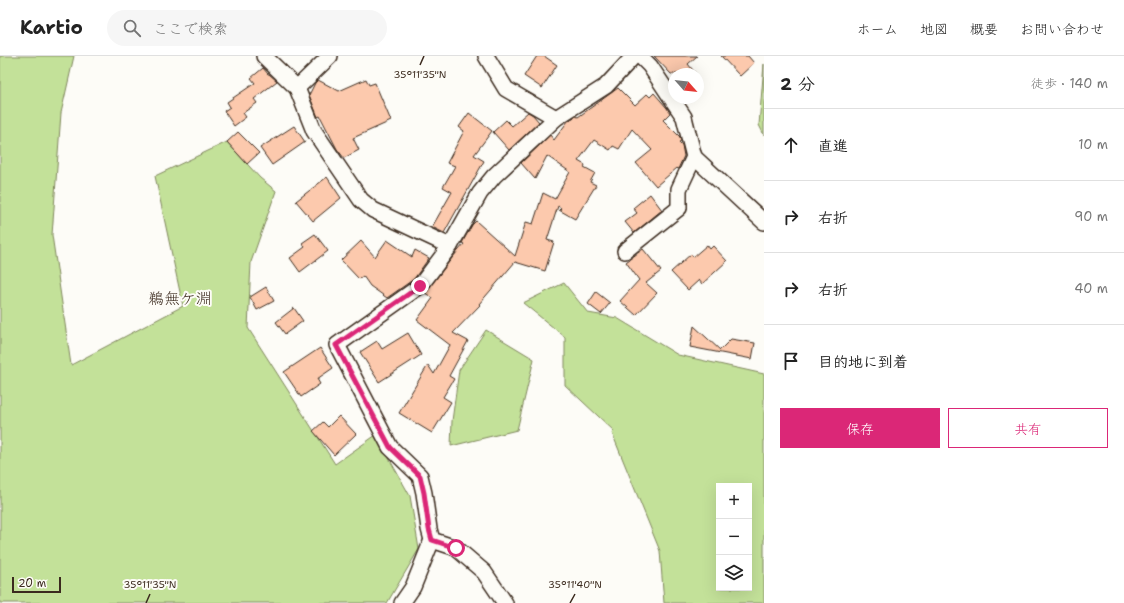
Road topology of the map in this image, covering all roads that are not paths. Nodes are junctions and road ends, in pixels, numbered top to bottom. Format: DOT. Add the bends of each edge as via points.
graph roads {
  1 [pos="264,56"];
  2 [pos="330,56"];
  3 [pos="486,56"];
  4 [pos="634,56"];
  5 [pos="640,56"];
  6 [pos="297,88"];
  7 [pos="556,118"];
  8 [pos="694,157"];
  9 [pos="764,222"];
  10 [pos="450,246"];
  11 [pos="625,251"];
  12 [pos="432,540"];
  13 [pos="402,603"];
  14 [pos="505,603"];
  1 -- 6 [label="street"];
  2 -- 6 [label="street"];
  3 -- 7 [label="street" via="506,90"];
  4 -- 7 [label="street" via="606,86"];
  5 -- 8 [label="street" via="650,66 684,117"];
  6 -- 10 [label="street" via="314,131 361,200 373,210"];
  7 -- 10 [label="street" via="494,176 480,193"];
  8 -- 9 [label="street"];
  8 -- 11 [label="street" via="679,189 679,208"];
  10 -- 12 [label="street" via="420,286 336,345 390,447 420,476"];
  12 -- 13 [label="street" via="413,587"];
  12 -- 14 [label="street" via="456,548 484,572"];
}
